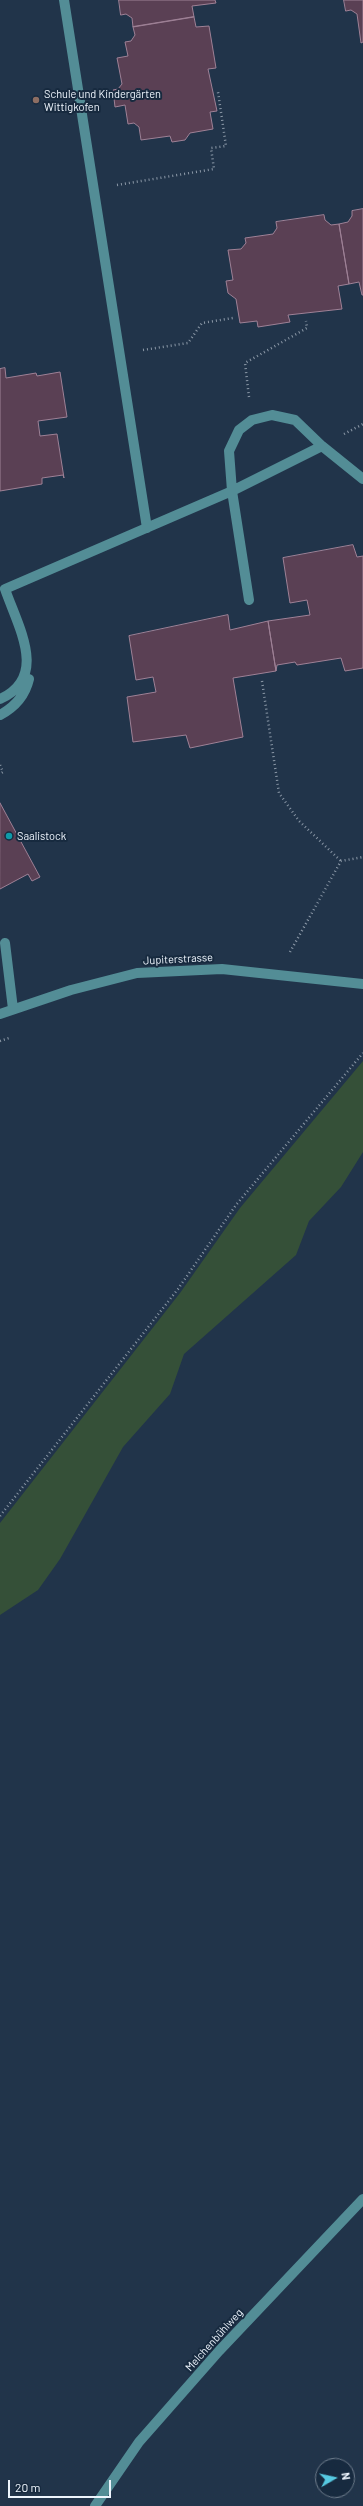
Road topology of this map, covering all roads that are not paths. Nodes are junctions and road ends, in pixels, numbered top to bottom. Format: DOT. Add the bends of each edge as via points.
graph roads {
  1 [pos="64,0"];
  2 [pos="322,446"];
  3 [pos="363,479"];
  4 [pos="232,491"];
  5 [pos="147,528"];
  6 [pos="249,600"];
  7 [pos="25,649"];
  8 [pos="0,699"];
  9 [pos="0,715"];
  10 [pos="5,943"];
  11 [pos="5,979"];
  12 [pos="363,984"];
  13 [pos="13,1009"];
  14 [pos="0,1014"];
  15 [pos="363,2199"];
  16 [pos="95,2506"];
  1 -- 5 [label="street"];
  2 -- 3 [label="street"];
  2 -- 4 [label="street"];
  2 -- 4 [label="street" via="295,420 272,415 252,420 239,430 229,451"];
  4 -- 5 [label="street"];
  4 -- 6 [label="street"];
  5 -- 7 [label="street" via="5,589"];
  7 -- 8 [label="street" via="27,670 22,684"];
  7 -- 9 [label="street" via="29,666 27,689 15,706"];
  10 -- 11 [label="street"];
  11 -- 13 [label="street"];
  12 -- 13 [label="street, Jupiterstrasse" via="222,969 137,973 71,990"];
  13 -- 14 [label="street, Jupiterstrasse"];
  15 -- 16 [label="street, Melchenbühlweg" via="219,2351 139,2442"];
}
